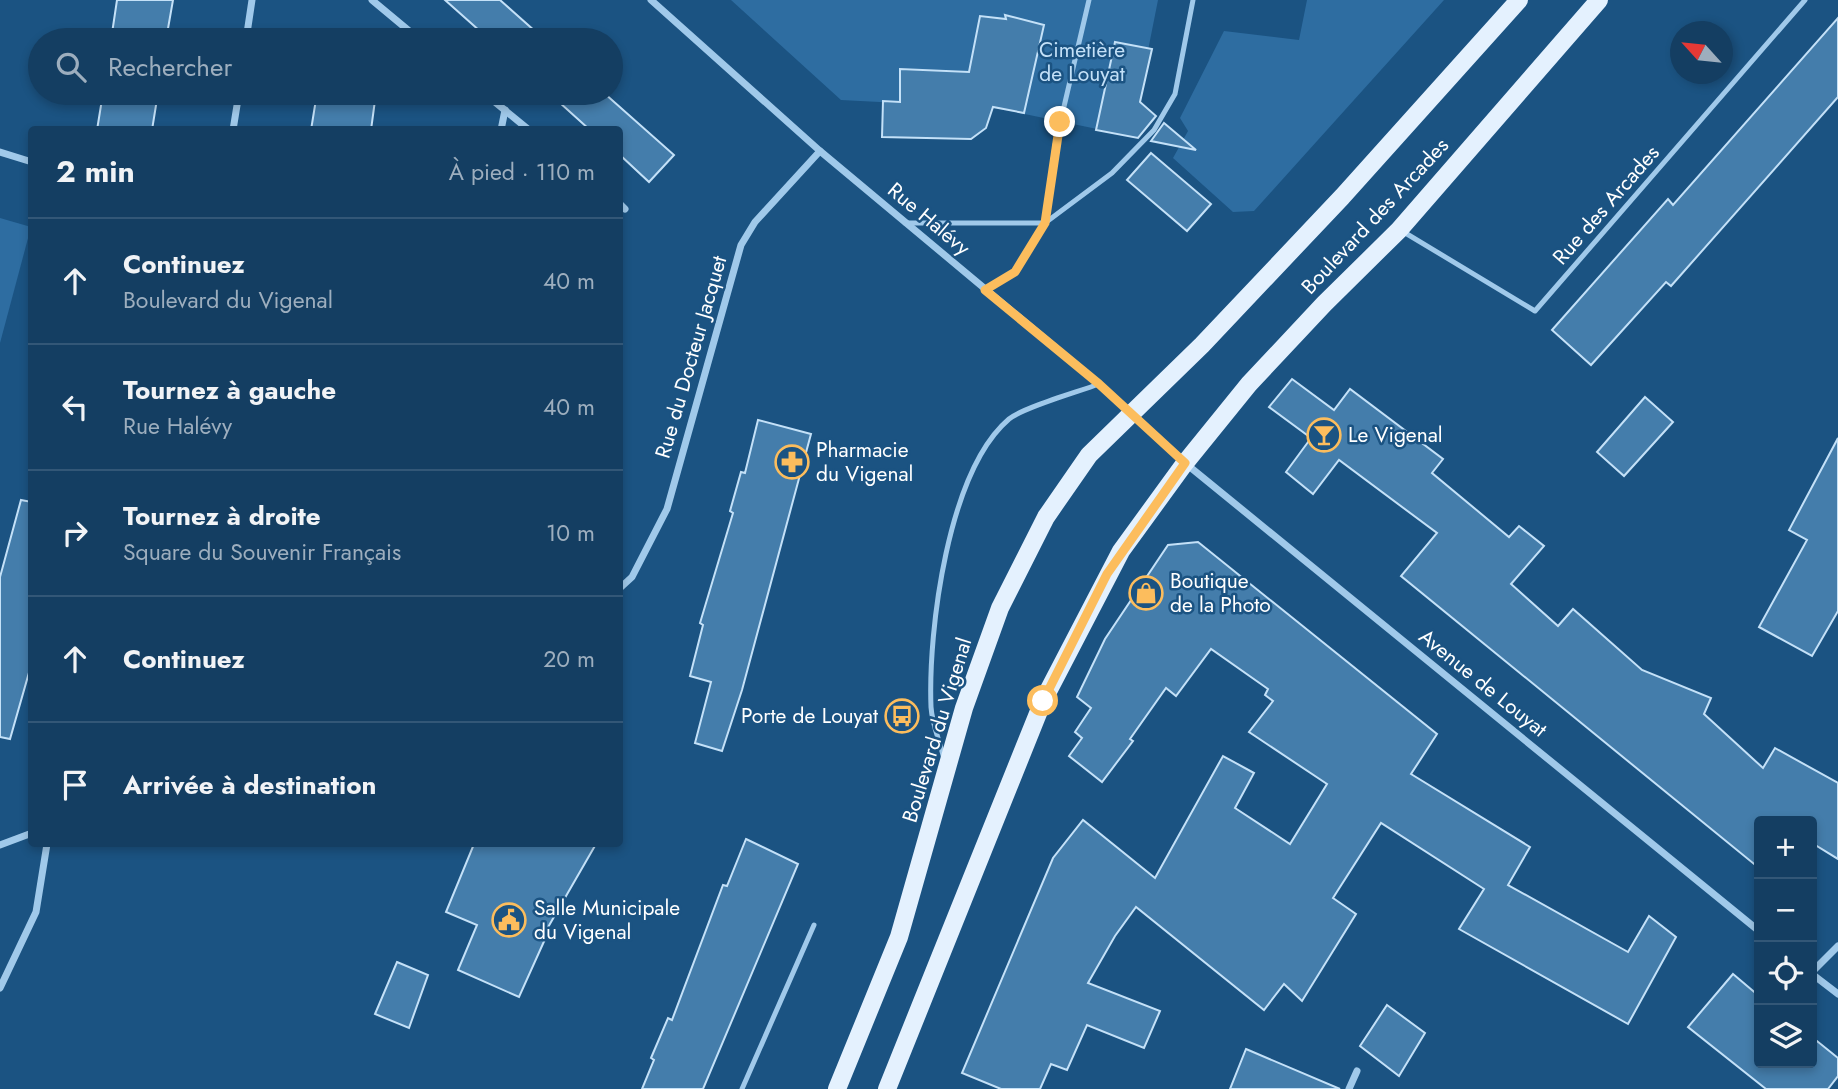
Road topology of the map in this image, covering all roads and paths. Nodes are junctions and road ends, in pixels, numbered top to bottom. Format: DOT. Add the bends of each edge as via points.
graph roads {
  1 [pos="252,0"];
  2 [pos="372,0"];
  3 [pos="651,0"];
  4 [pos="1080,0"];
  5 [pos="1193,0"];
  6 [pos="1520,0"];
  7 [pos="1599,0"];
  8 [pos="1805,0"];
  9 [pos="1088,1"];
  10 [pos="248,28"];
  11 [pos="406,28"];
  12 [pos="237,105"];
  13 [pos="499,105"];
  14 [pos="505,110"];
  15 [pos="234,126"];
  16 [pos="502,126"];
  17 [pos="524,126"];
  18 [pos="820,151"];
  19 [pos="0,152"];
  20 [pos="28,161"];
  21 [pos="905,223"];
  22 [pos="1045,223"];
  23 [pos="1399,230"];
  24 [pos="985,290"];
  25 [pos="1099,384"];
  26 [pos="1133,414"];
  27 [pos="1185,463"];
  28 [pos="623,584"];
  29 [pos="947,770"];
  30 [pos="28,835"];
  31 [pos="0,845"];
  32 [pos="47,847"];
  33 [pos="814,925"];
  34 [pos="1754,927"];
  35 [pos="1838,946"];
  36 [pos="1817,968"];
  37 [pos="1817,977"];
  38 [pos="0,988"];
  39 [pos="1838,994"];
  40 [pos="1357,1071"];
  41 [pos="742,1089"];
  42 [pos="837,1089"];
  43 [pos="887,1089"];
  44 [pos="1349,1089"];
  1 -- 10 [label="street"];
  2 -- 11 [label="street"];
  3 -- 18 [label="street, Rue Halévy"];
  4 -- 9 [label="lane"];
  5 -- 22 [label="lane" via="1175,94 1154,130 1112,173"];
  6 -- 26 [label="main road, Boulevard des Arcades" via="1342,197"];
  7 -- 23 [label="main road, Boulevard des Arcades"];
  8 -- 23 [label="lane, Rue des Arcades" via="1535,311"];
  9 -- 22 [label="lane" via="1055,145"];
  12 -- 15 [label="street"];
  13 -- 14 [label="street"];
  14 -- 16 [label="street"];
  14 -- 17 [label="street"];
  18 -- 21 [label="street, Rue Halévy"];
  18 -- 28 [label="street, Rue du Docteur Jacquet" via="755,222 741,245 667,509 632,577"];
  19 -- 20 [label="street"];
  21 -- 22 [label="lane"];
  21 -- 24 [label="street, Rue Halévy"];
  22 -- 24 [label="lane" via="1015,272"];
  23 -- 27 [label="main road, Boulevard des Arcades" via="1250,384"];
  24 -- 25 [label="street, Rue Halévy"];
  25 -- 26 [label="street, Rue Halévy"];
  25 -- 29 [label="lane" via="1010,419 971,468 947,547 932,662 931,710"];
  26 -- 27 [label="street, Rue Halévy"];
  26 -- 29 [label="main road, Boulevard du Vigenal" via="1089,455 1046,517 1000,608"];
  27 -- 34 [label="street, Avenue de Louyat"];
  27 -- 43 [label="main road" via="1107,574 1043,701"];
  29 -- 42 [label="main road, Boulevard du Vigenal" via="900,937"];
  30 -- 31 [label="street"];
  32 -- 38 [label="street" via="36,912"];
  33 -- 41 [label="lane"];
  35 -- 36 [label="street"];
  37 -- 39 [label="street"];
  40 -- 44 [label="street"];
}
